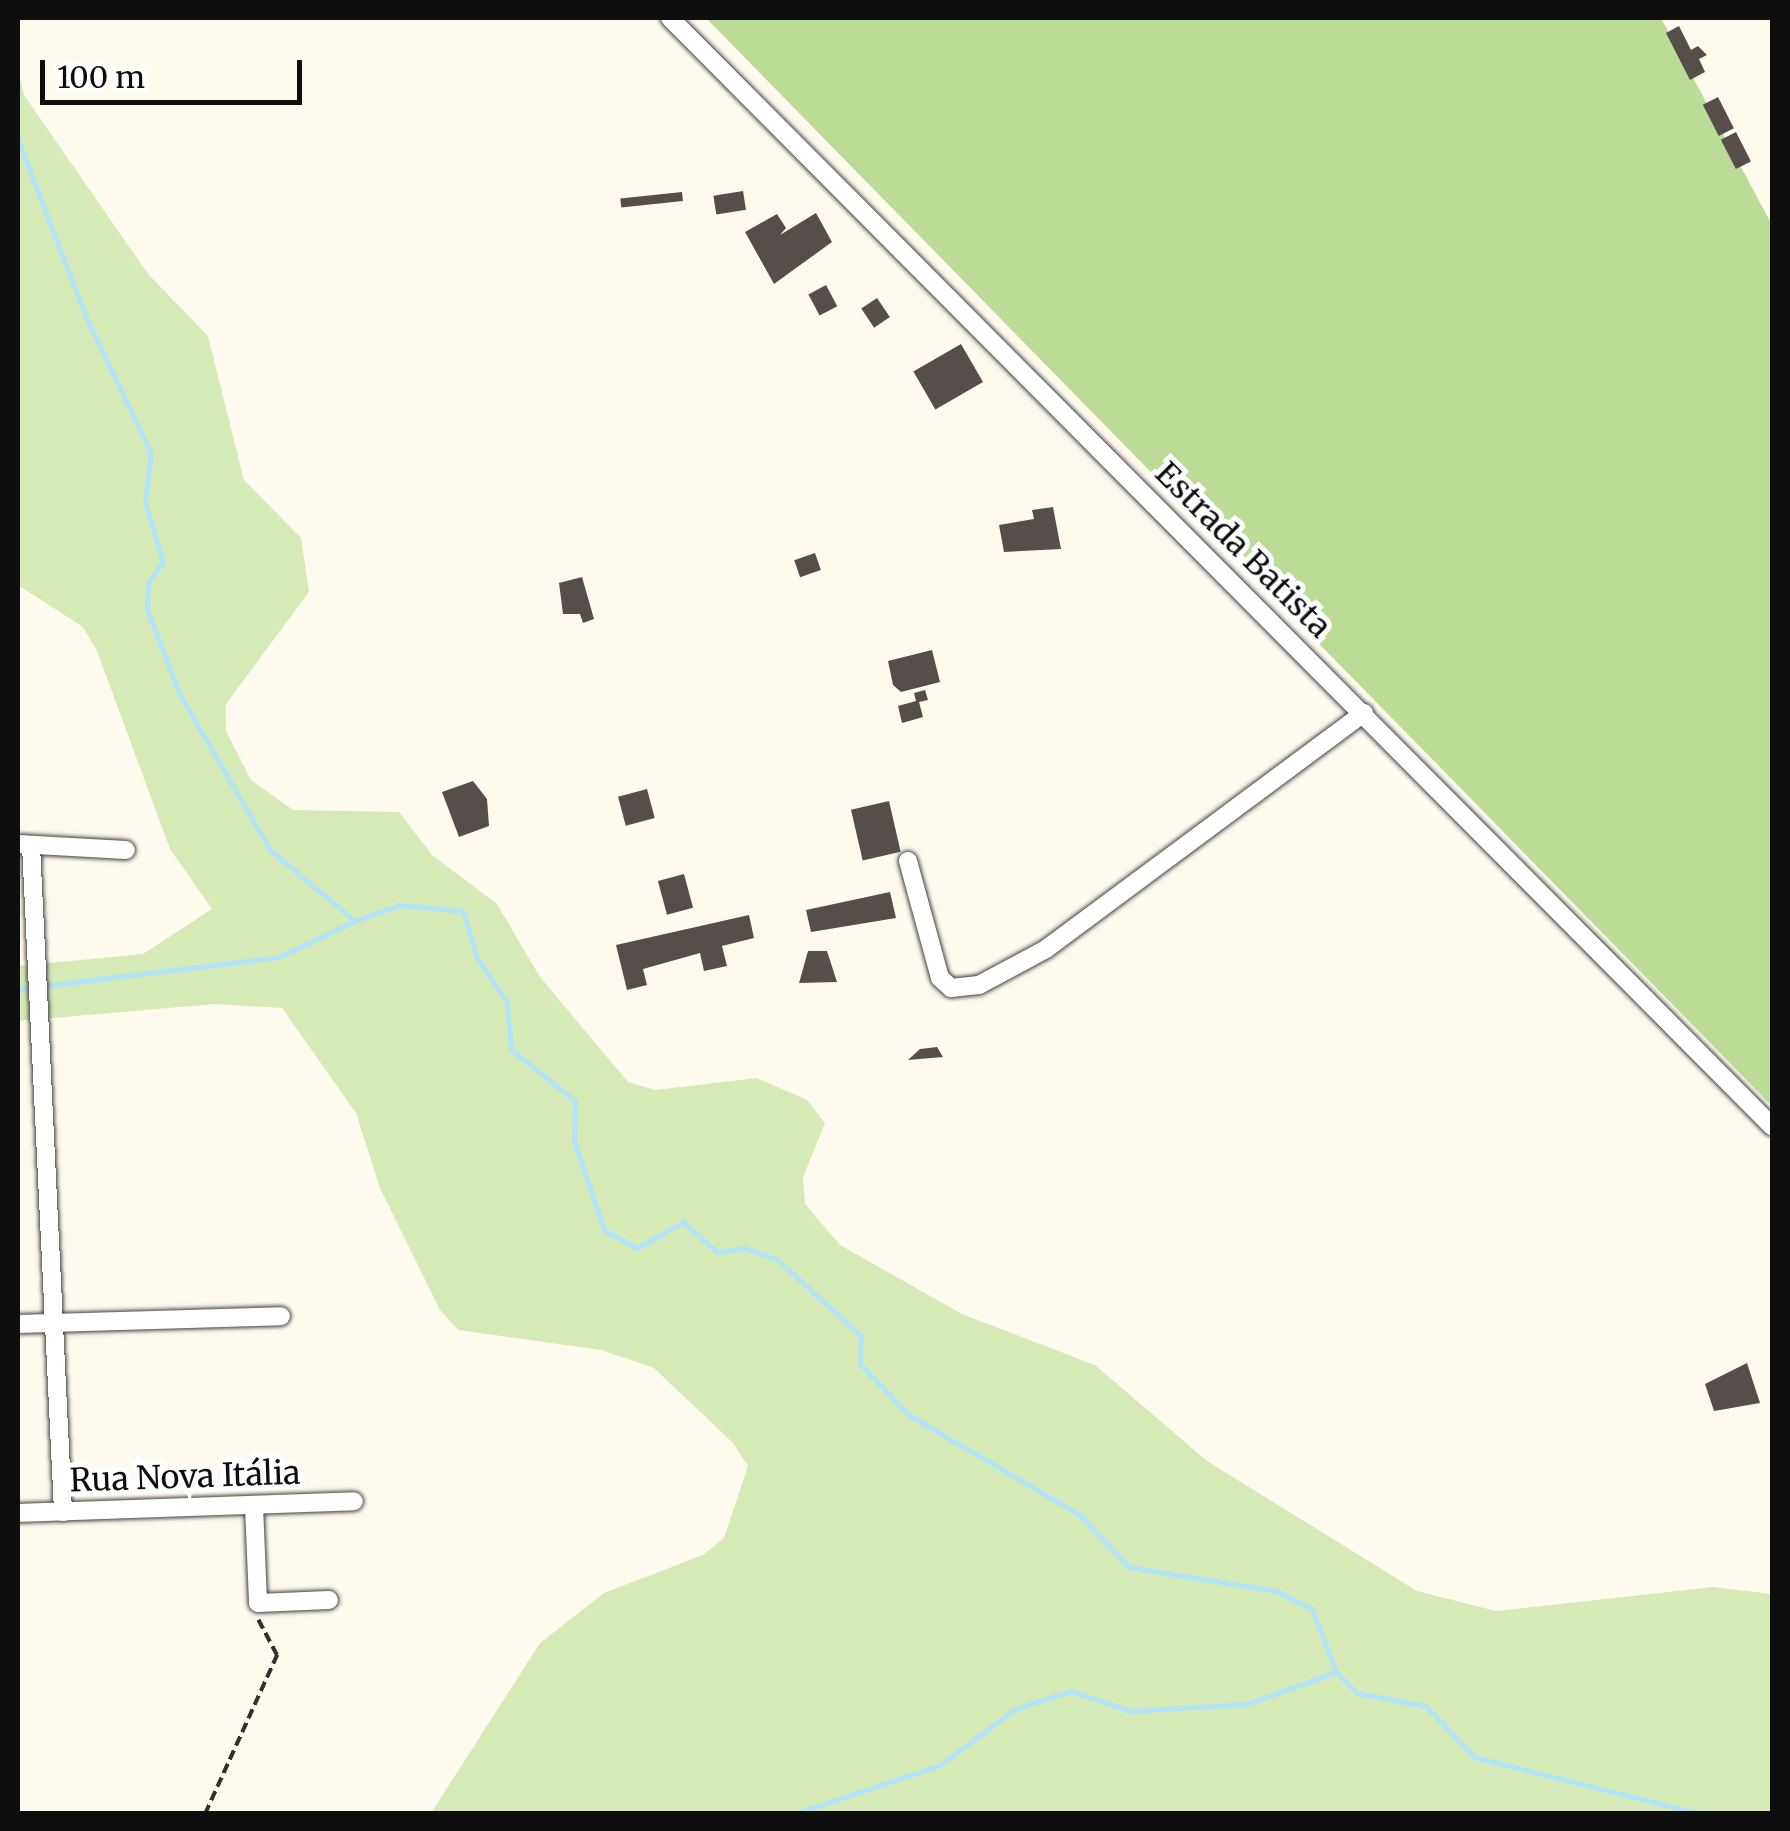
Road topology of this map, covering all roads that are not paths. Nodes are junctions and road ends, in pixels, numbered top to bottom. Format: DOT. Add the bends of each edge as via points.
graph roads {
  1 [pos="670,18"];
  2 [pos="1364,713"];
  3 [pos="24,845"];
  4 [pos="126,850"];
  5 [pos="908,861"];
  6 [pos="1772,1126"];
  7 [pos="281,1316"];
  8 [pos="18,1324"];
  9 [pos="58,1324"];
  10 [pos="354,1501"];
  11 [pos="254,1506"];
  12 [pos="63,1512"];
  13 [pos="18,1513"];
  14 [pos="329,1600"];
  1 -- 2 [label="street, Estrada Batista"];
  2 -- 5 [label="street" via="1046,948 979,985 951,988 940,978"];
  2 -- 6 [label="street, Estrada Batista"];
  3 -- 4 [label="street"];
  3 -- 9 [label="street"];
  7 -- 9 [label="street"];
  8 -- 9 [label="street"];
  9 -- 12 [label="street"];
  10 -- 11 [label="street, Rua Nova Itália"];
  11 -- 12 [label="street, Rua Nova Itália"];
  11 -- 14 [label="street" via="258,1603"];
  12 -- 13 [label="street, Rua Nova Itália"];
}
